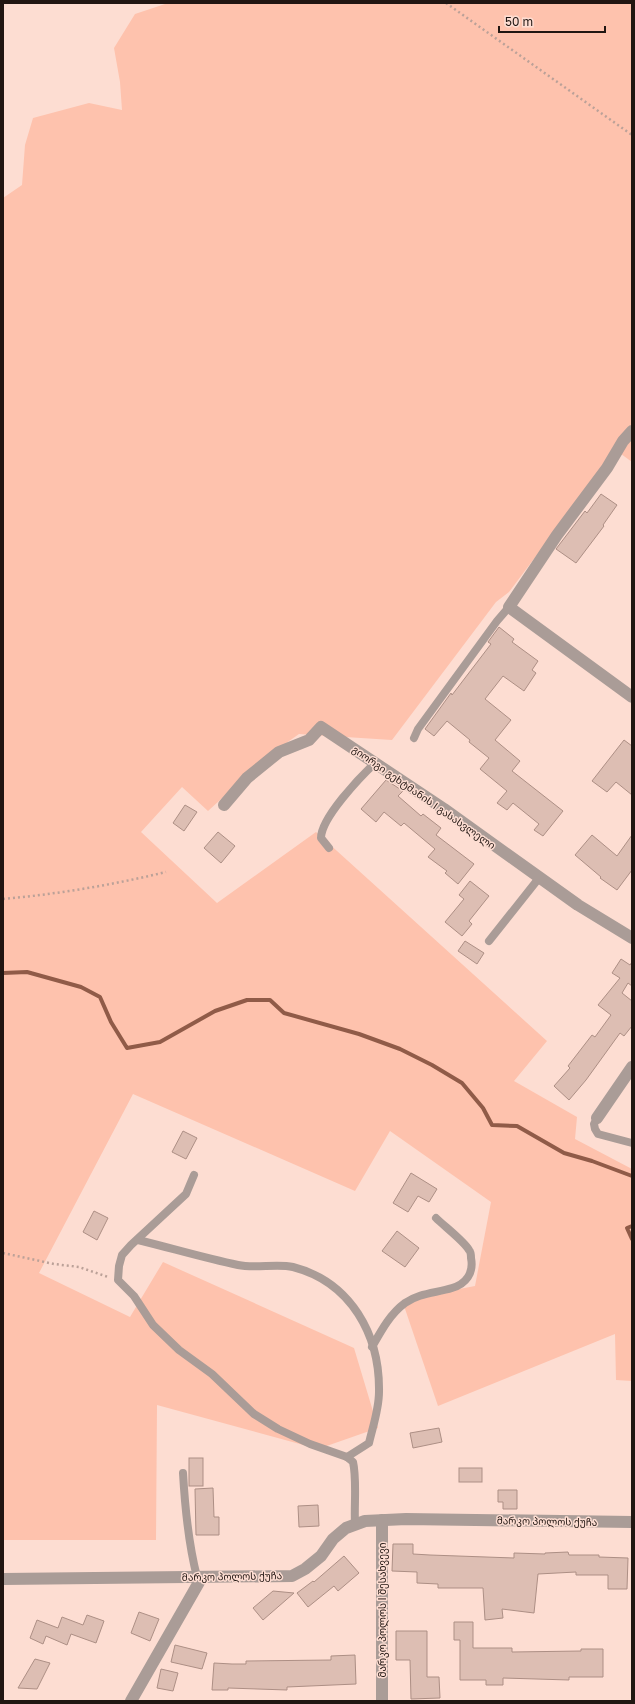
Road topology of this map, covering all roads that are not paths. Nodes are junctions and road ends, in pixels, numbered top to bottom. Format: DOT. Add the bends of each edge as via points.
graph roads {
  1 [pos="632,430"];
  2 [pos="509,607"];
  3 [pos="632,698"];
  4 [pos="414,738"];
  5 [pos="376,762"];
  6 [pos="224,805"];
  7 [pos="329,848"];
  8 [pos="539,878"];
  9 [pos="632,938"];
  10 [pos="489,941"];
  11 [pos="632,1067"];
  12 [pos="598,1118"];
  13 [pos="632,1143"];
  14 [pos="194,1175"];
  15 [pos="436,1218"];
  16 [pos="138,1240"];
  17 [pos="372,1347"];
  18 [pos="347,1457"];
  19 [pos="183,1473"];
  20 [pos="382,1520"];
  21 [pos="632,1522"];
  22 [pos="355,1524"];
  23 [pos="200,1577"];
  24 [pos="3,1579"];
  25 [pos="131,1701"];
  26 [pos="382,1701"];
  1 -- 2 [label="street" via="552,541"];
  2 -- 3 [label="street"];
  2 -- 4 [label="lane" via="418,729"];
  5 -- 6 [label="street, გიორგი გეხტმანის I გასასვლელი" via="321,727 309,740 279,752 247,778"];
  5 -- 7 [label="lane" via="334,809 322,829 321,838"];
  5 -- 8 [label="street, გიორგი გეხტმანის I გასასვლელი"];
  8 -- 9 [label="street, გიორგი გეხტმანის I გასასვლელი"];
  8 -- 10 [label="lane"];
  11 -- 12 [label="street"];
  12 -- 13 [label="lane" via="594,1124 598,1134"];
  14 -- 16 [label="lane" via="186,1194"];
  15 -- 17 [label="lane" via="470,1250 472,1265 468,1278 463,1284 453,1288 422,1295 406,1302 383,1327"];
  16 -- 17 [label="lane" via="240,1266 291,1266 308,1272 335,1287 354,1306 367,1327"];
  16 -- 18 [label="lane" via="122,1255 118,1280 134,1296 153,1325 179,1350 212,1374 254,1414 310,1444"];
  17 -- 18 [label="lane" via="379,1392 375,1418 369,1443"];
  18 -- 22 [label="lane" via="354,1462 355,1468"];
  19 -- 23 [label="lane" via="190,1549"];
  20 -- 21 [label="street, მარკო პოლოს ქუჩა"];
  20 -- 22 [label="street, მარკო პოლოს ქუჩა"];
  20 -- 26 [label="street, მარკო პოლოს I შესახვევი"];
  22 -- 23 [label="street, მარკო პოლოს ქუჩა" via="334,1539 321,1556 292,1576"];
  23 -- 24 [label="street, მარკო პოლოს ქუჩა"];
  23 -- 25 [label="street"];
}
